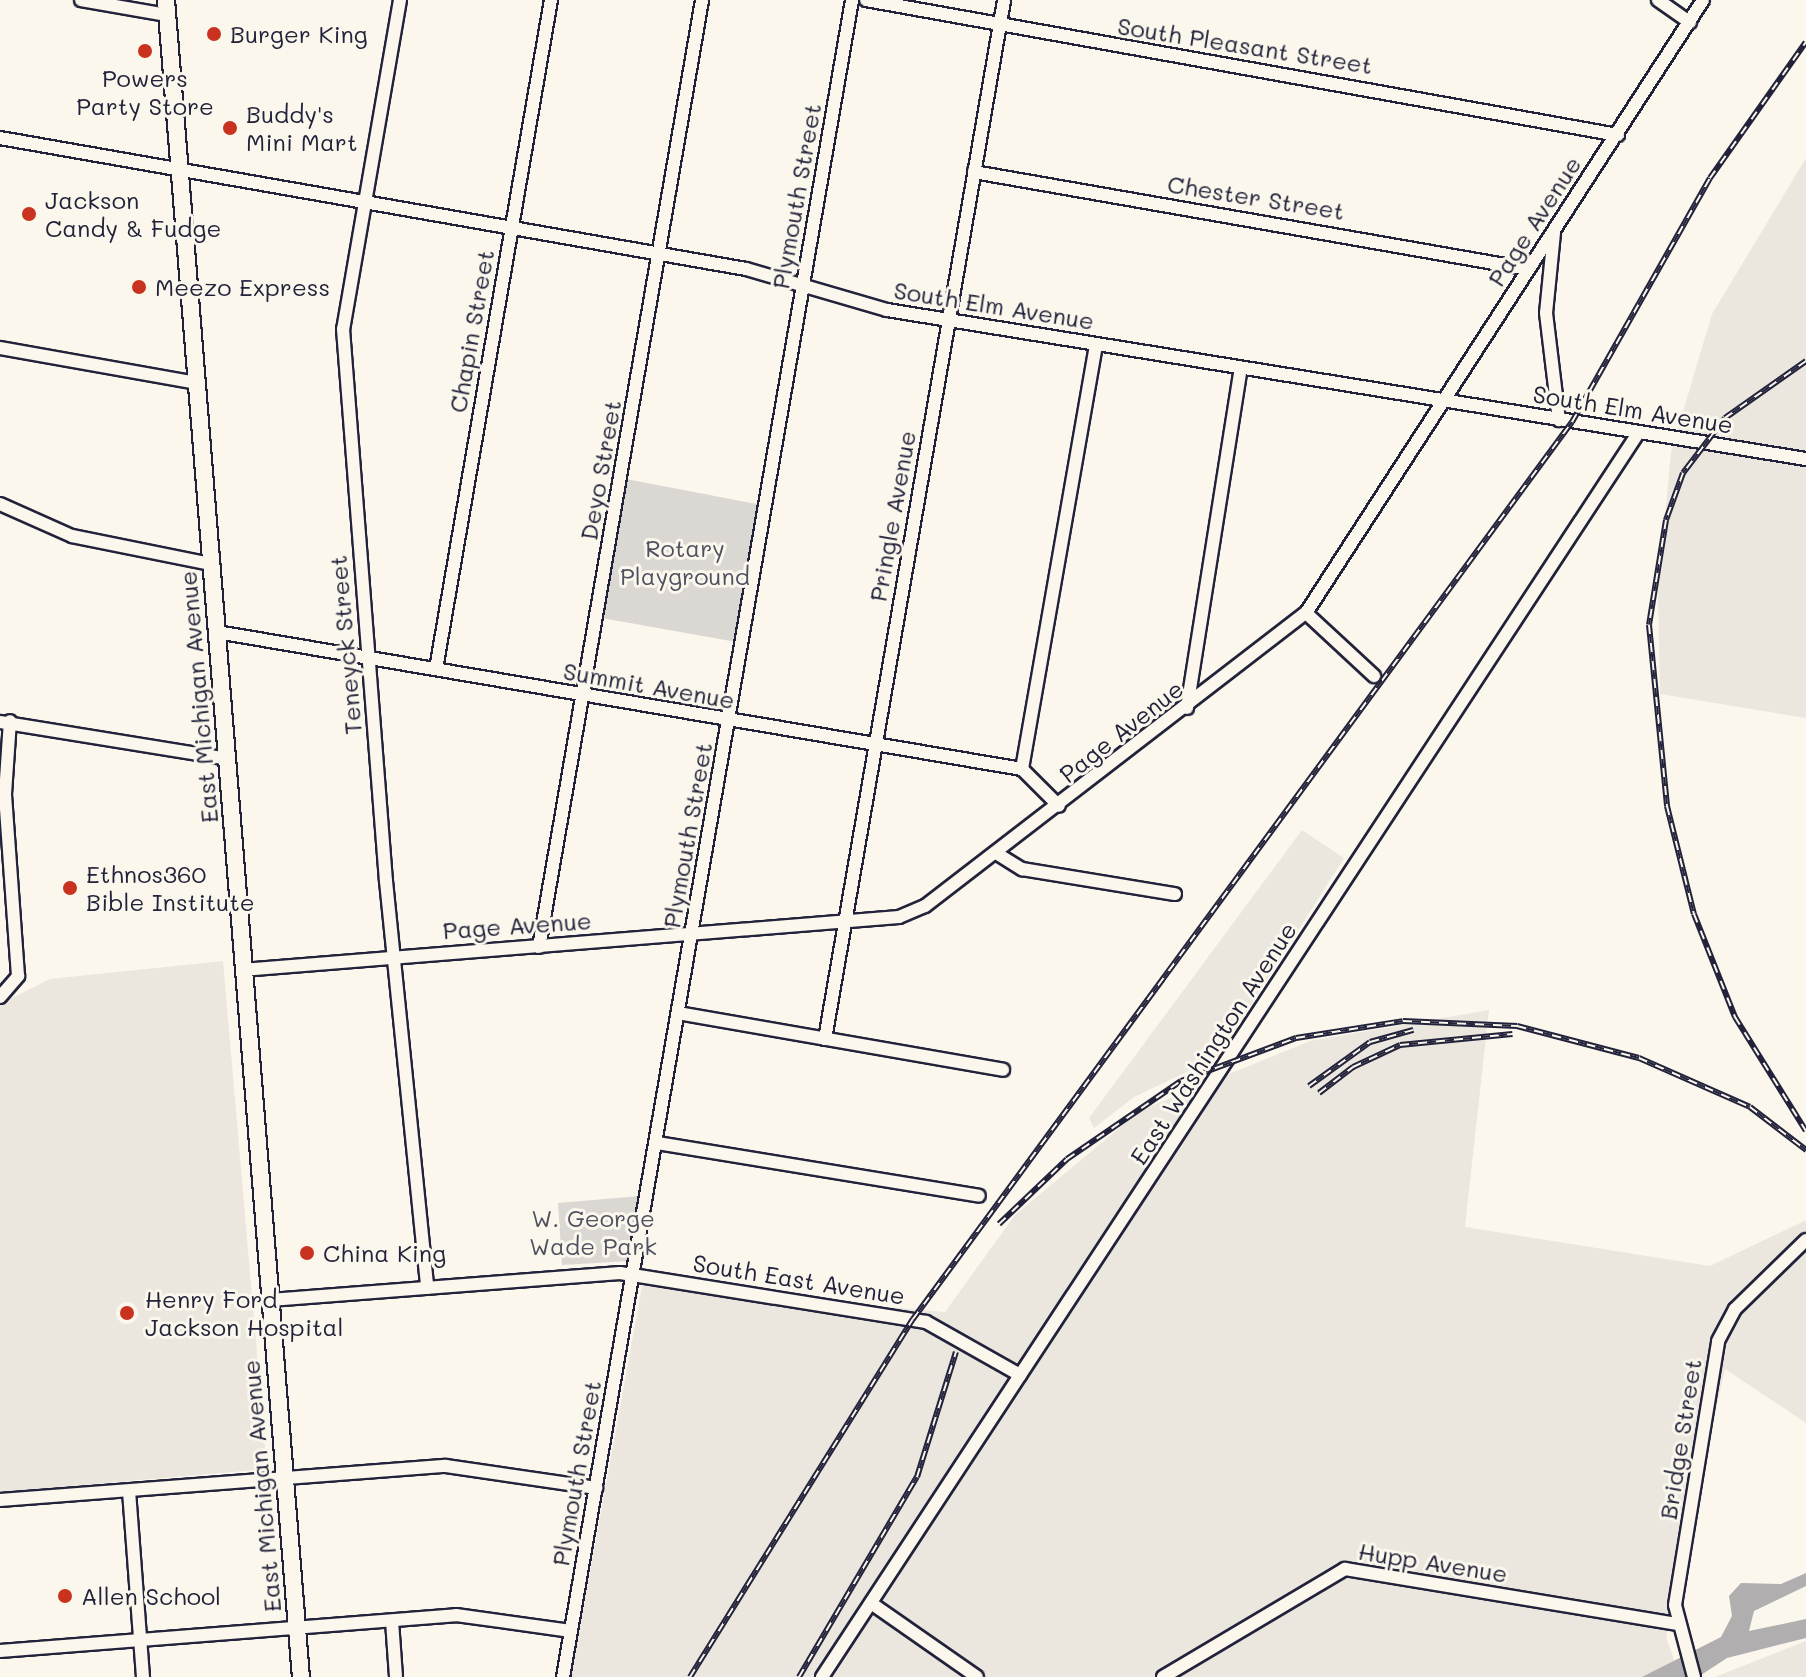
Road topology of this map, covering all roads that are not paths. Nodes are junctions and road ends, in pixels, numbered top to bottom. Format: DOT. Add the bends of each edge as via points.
graph roads {
  1 [pos="81,0"];
  2 [pos="400,0"];
  3 [pos="551,0"];
  4 [pos="702,0"];
  5 [pos="852,0"];
  6 [pos="866,0"];
  7 [pos="1004,0"];
  8 [pos="1658,0"];
  9 [pos="1703,0"];
  10 [pos="166,8"];
  11 [pos="1690,22"];
  12 [pos="999,26"];
  13 [pos="1618,135"];
  14 [pos="0,138"];
  15 [pos="180,168"];
  16 [pos="974,172"];
  17 [pos="365,201"];
  18 [pos="511,227"];
  19 [pos="1555,229"];
  20 [pos="659,253"];
  21 [pos="1528,269"];
  22 [pos="803,286"];
  23 [pos="948,320"];
  24 [pos="1096,344"];
  25 [pos="0,348"];
  26 [pos="1241,368"];
  27 [pos="196,383"];
  28 [pos="1442,402"];
  29 [pos="1559,420"];
  30 [pos="1639,432"];
  31 [pos="1806,459"];
  32 [pos="0,504"];
  33 [pos="211,564"];
  34 [pos="1306,613"];
  35 [pos="217,632"];
  36 [pos="369,658"];
  37 [pos="436,669"];
  38 [pos="1374,676"];
  39 [pos="582,696"];
  40 [pos="1187,708"];
  41 [pos="729,721"];
  42 [pos="5,722"];
  43 [pos="874,747"];
  44 [pos="228,759"];
  45 [pos="1022,769"];
  46 [pos="1059,806"];
  47 [pos="996,853"];
  48 [pos="1175,894"];
  49 [pos="845,922"];
  50 [pos="692,933"];
  51 [pos="539,947"];
  52 [pos="395,958"];
  53 [pos="242,970"];
  54 [pos="0,997"];
  55 [pos="678,1013"];
  56 [pos="825,1039"];
  57 [pos="1003,1070"];
  58 [pos="657,1143"];
  59 [pos="979,1196"];
  60 [pos="1806,1240"];
  61 [pos="632,1275"];
  62 [pos="427,1288"];
  63 [pos="270,1300"];
  64 [pos="1020,1375"];
  65 [pos="285,1477"];
  66 [pos="596,1488"];
  67 [pos="129,1491"];
  68 [pos="0,1500"];
  69 [pos="871,1603"];
  70 [pos="392,1621"];
  71 [pos="1676,1624"];
  72 [pos="297,1628"];
  73 [pos="571,1631"];
  74 [pos="140,1641"];
  75 [pos="0,1651"];
  76 [pos="143,1677"];
  77 [pos="301,1677"];
  78 [pos="396,1677"];
  79 [pos="563,1677"];
  80 [pos="822,1677"];
  81 [pos="977,1677"];
  82 [pos="1163,1677"];
  83 [pos="1694,1677"];
  1 -- 10 [label="street"];
  2 -- 17 [label="street, Teneyck Street"];
  3 -- 18 [label="street, Chapin Street"];
  4 -- 20 [label="street, Deyo Street"];
  5 -- 22 [label="street, Plymouth Street"];
  6 -- 12 [label="street, South Pleasant Street"];
  7 -- 12 [label="street, Pringle Avenue"];
  8 -- 11 [label="street"];
  9 -- 11 [label="street, Page Avenue"];
  10 -- 15 [label="main road, East Michigan Avenue"];
  11 -- 13 [label="street, Page Avenue"];
  12 -- 13 [label="street, South Pleasant Street"];
  12 -- 16 [label="street, Pringle Avenue"];
  13 -- 19 [label="street, Page Avenue"];
  14 -- 15 [label="street, South Elm Avenue"];
  15 -- 17 [label="street, South Elm Avenue"];
  15 -- 27 [label="main road, East Michigan Avenue"];
  16 -- 21 [label="street, Chester Street"];
  16 -- 23 [label="street, Pringle Avenue"];
  17 -- 18 [label="street, South Elm Avenue"];
  17 -- 36 [label="street, Teneyck Street" via="343,329"];
  18 -- 20 [label="street, South Elm Avenue"];
  18 -- 37 [label="street, Chapin Street"];
  19 -- 21 [label="street, Page Avenue"];
  19 -- 29 [label="street" via="1546,313"];
  20 -- 22 [label="street, South Elm Avenue"];
  20 -- 39 [label="street, Deyo Street"];
  21 -- 28 [label="street, Page Avenue"];
  22 -- 23 [label="street, South Elm Avenue"];
  22 -- 41 [label="street, Plymouth Street"];
  23 -- 24 [label="street, South Elm Avenue"];
  23 -- 43 [label="street, Pringle Avenue"];
  24 -- 26 [label="street, South Elm Avenue"];
  24 -- 45 [label="street"];
  25 -- 27 [label="street"];
  26 -- 28 [label="street, South Elm Avenue"];
  26 -- 40 [label="street"];
  27 -- 33 [label="main road, East Michigan Avenue"];
  28 -- 29 [label="street, South Elm Avenue"];
  28 -- 34 [label="street, Page Avenue"];
  29 -- 30 [label="street, South Elm Avenue"];
  30 -- 31 [label="street, South Elm Avenue"];
  30 -- 64 [label="street, East Washington Avenue"];
  32 -- 33 [label="street" via="72,536"];
  33 -- 35 [label="main road, East Michigan Avenue"];
  34 -- 38 [label="street"];
  34 -- 40 [label="street, Page Avenue"];
  35 -- 36 [label="street, Summit Avenue"];
  35 -- 44 [label="main road, East Michigan Avenue"];
  36 -- 37 [label="street, Summit Avenue"];
  36 -- 52 [label="street, Teneyck Street"];
  37 -- 39 [label="street, Summit Avenue"];
  39 -- 41 [label="street, Summit Avenue"];
  39 -- 51 [label="street, Deyo Street"];
  40 -- 46 [label="street, Page Avenue"];
  41 -- 43 [label="street, Summit Avenue"];
  41 -- 50 [label="street, Plymouth Street"];
  42 -- 44 [label="street"];
  42 -- 54 [label="street" via="13,989"];
  43 -- 45 [label="street, Summit Avenue"];
  43 -- 49 [label="street, Pringle Avenue"];
  44 -- 53 [label="main road, East Michigan Avenue"];
  45 -- 46 [label="street"];
  46 -- 47 [label="street, Page Avenue"];
  47 -- 48 [label="street" via="1022,869"];
  47 -- 49 [label="street, Page Avenue" via="917,911"];
  49 -- 50 [label="street, Page Avenue"];
  49 -- 56 [label="street, Pringle Avenue"];
  50 -- 51 [label="street, Page Avenue"];
  50 -- 55 [label="street, Plymouth Street"];
  51 -- 52 [label="street, Page Avenue"];
  52 -- 53 [label="street, Page Avenue"];
  52 -- 62 [label="street, Teneyck Street"];
  53 -- 63 [label="main road, East Michigan Avenue"];
  55 -- 56 [label="street"];
  55 -- 58 [label="street, Plymouth Street"];
  56 -- 57 [label="street"];
  58 -- 59 [label="street"];
  58 -- 61 [label="street, Plymouth Street"];
  60 -- 71 [label="street, Bridge Street" via="1735,1309 1718,1341"];
  61 -- 62 [label="street, South East Avenue"];
  61 -- 64 [label="street, South East Avenue" via="926,1322"];
  61 -- 66 [label="street, Plymouth Street"];
  62 -- 63 [label="street, South East Avenue"];
  63 -- 65 [label="main road, East Michigan Avenue"];
  64 -- 69 [label="street, East Washington Avenue"];
  65 -- 66 [label="street" via="460,1466"];
  65 -- 67 [label="street"];
  65 -- 72 [label="main road, East Michigan Avenue"];
  66 -- 73 [label="street, Plymouth Street"];
  67 -- 68 [label="street"];
  67 -- 74 [label="street"];
  69 -- 80 [label="street, East Washington Avenue"];
  69 -- 81 [label="street"];
  70 -- 72 [label="street"];
  70 -- 73 [label="street" via="481,1616"];
  70 -- 78 [label="street"];
  71 -- 82 [label="street, Hupp Avenue" via="1345,1569"];
  71 -- 83 [label="street, Bridge Street"];
  72 -- 74 [label="street"];
  72 -- 77 [label="main road, East Michigan Avenue"];
  73 -- 79 [label="street, Plymouth Street"];
  74 -- 75 [label="street"];
  74 -- 76 [label="street"];
}
